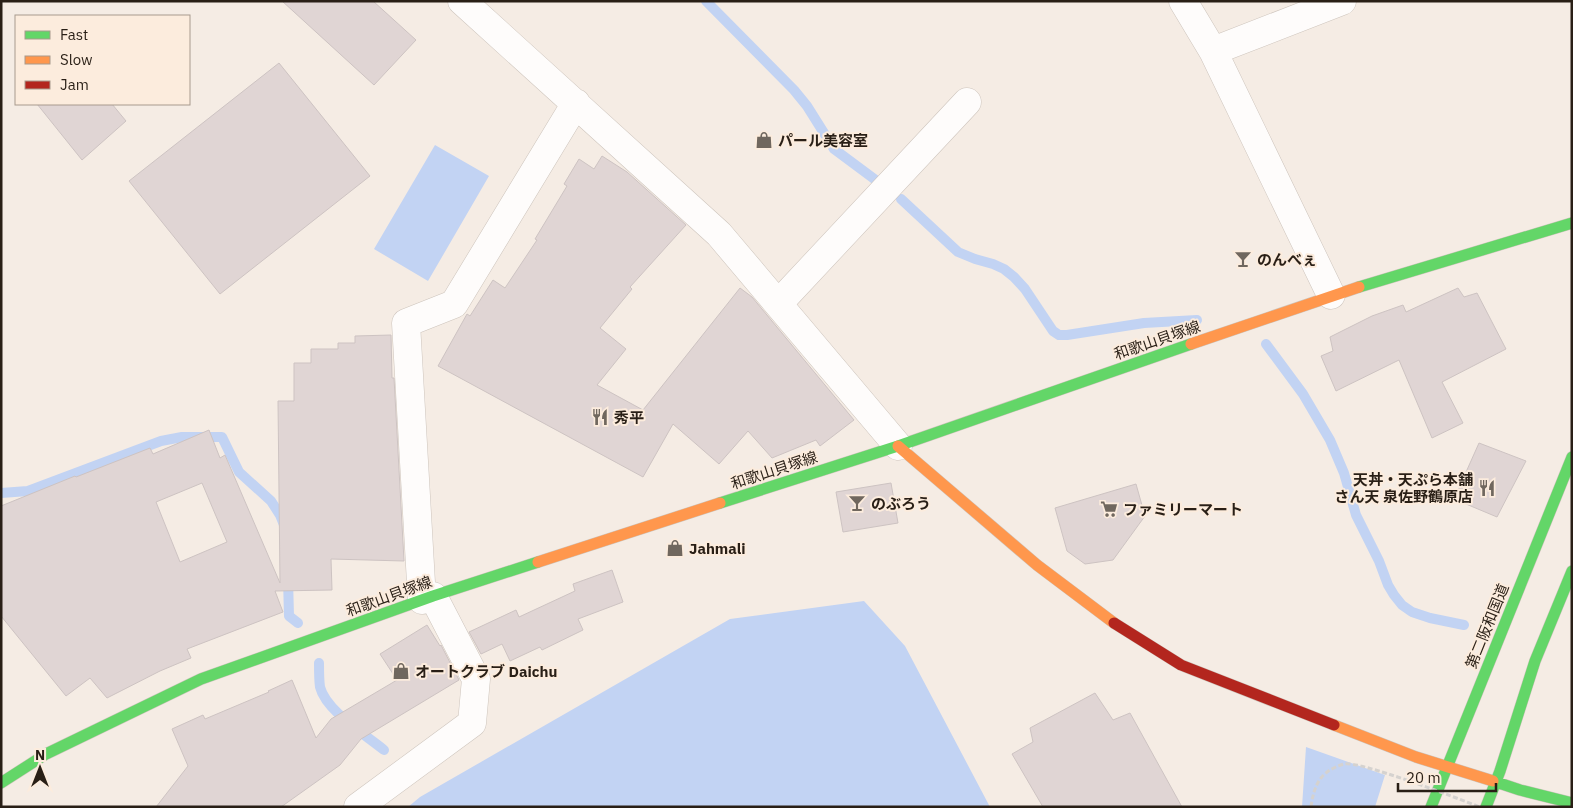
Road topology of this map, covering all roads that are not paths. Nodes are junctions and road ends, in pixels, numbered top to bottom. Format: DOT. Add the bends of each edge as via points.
graph roads {
  1 [pos="462,1"];
  2 [pos="1183,1"];
  3 [pos="1342,1"];
  4 [pos="1213,51"];
  5 [pos="968,102"];
  6 [pos="576,103"];
  7 [pos="1572,223"];
  8 [pos="1331,295"];
  9 [pos="778,304"];
  10 [pos="898,446"];
  11 [pos="1572,457"];
  12 [pos="1572,571"];
  13 [pos="427,598"];
  14 [pos="1448,766"];
  15 [pos="1497,781"];
  16 [pos="1,783"];
  17 [pos="1572,803"];
  18 [pos="358,807"];
  19 [pos="1431,807"];
  20 [pos="1486,807"];
  1 -- 6 [label="street"];
  2 -- 4 [label="street"];
  3 -- 4 [label="street"];
  4 -- 8 [label="street"];
  5 -- 9 [label="street"];
  6 -- 9 [label="street" via="719,234"];
  6 -- 13 [label="street" via="454,304 406,323"];
  7 -- 8 [label="main road, 和歌山貝塚線"];
  8 -- 10 [label="main road, 和歌山貝塚線"];
  9 -- 10 [label="street"];
  10 -- 13 [label="main road, 和歌山貝塚線"];
  10 -- 14 [label="main road" via="1037,565 1112,621 1181,666 1416,758"];
  11 -- 14 [label="main road, 第二阪和国道"];
  12 -- 15 [label="main road" via="1535,661"];
  13 -- 16 [label="main road, 和歌山貝塚線" via="201,679 46,754"];
  13 -- 18 [label="street" via="476,679 472,723"];
  14 -- 15 [label="main road"];
  14 -- 19 [label="main road, 第二阪和国道"];
  15 -- 17 [label="main road"];
  15 -- 20 [label="main road"];
}
